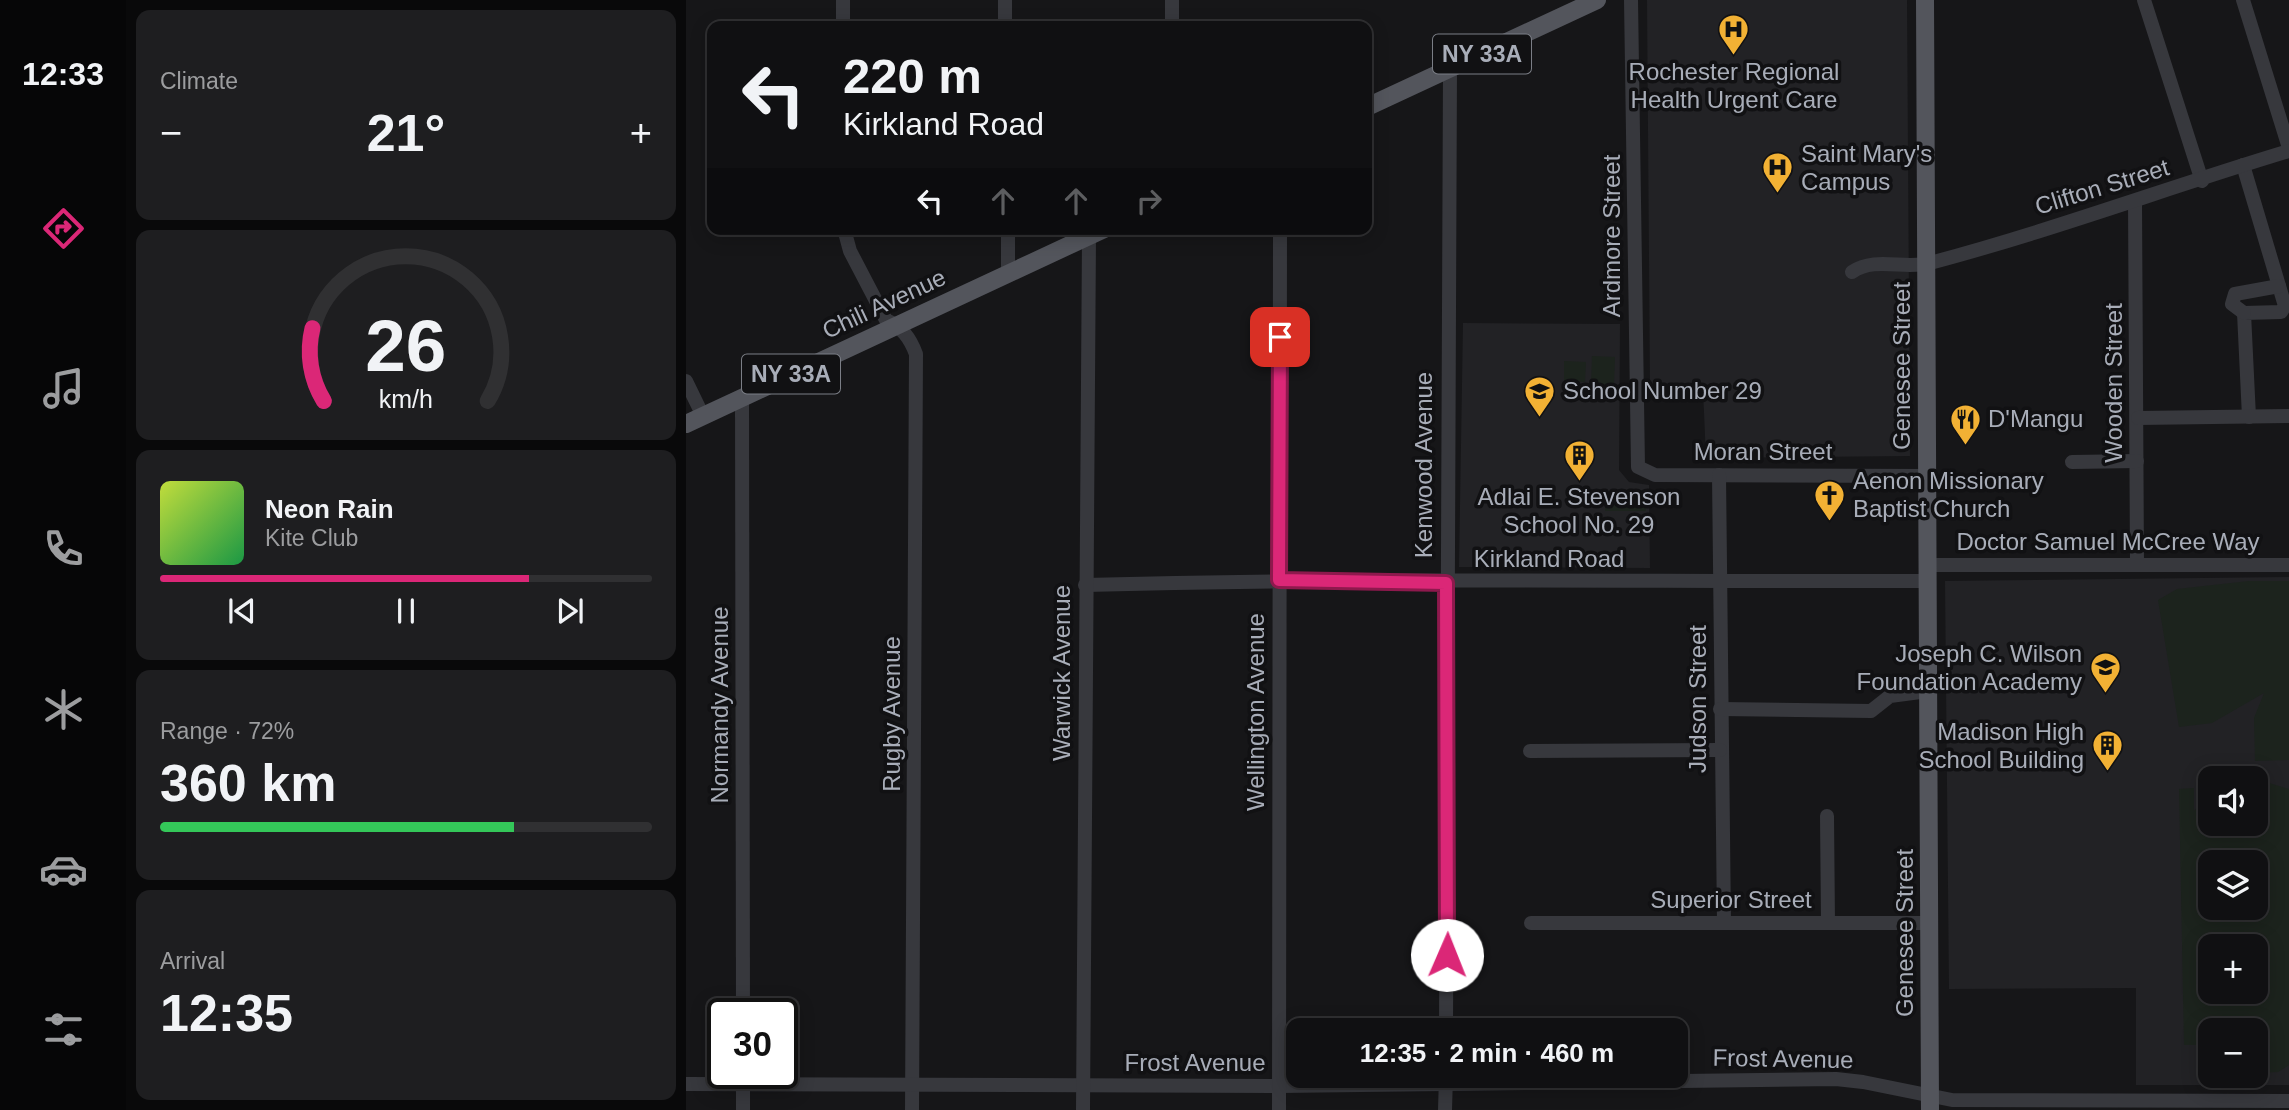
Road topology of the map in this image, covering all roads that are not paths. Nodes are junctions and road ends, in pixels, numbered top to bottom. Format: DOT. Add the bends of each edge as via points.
graph roads {
  1 [pos="843,0"];
  2 [pos="1005,0"];
  3 [pos="1172,0"];
  4 [pos="1597,0"];
  5 [pos="1631,0"];
  6 [pos="1925,0"];
  7 [pos="2144,0"];
  8 [pos="2243,0"];
  9 [pos="843,21"];
  10 [pos="1005,21"];
  11 [pos="1172,21"];
  12 [pos="1450,68"];
  13 [pos="1372,105"];
  14 [pos="2289,149"];
  15 [pos="2243,165"];
  16 [pos="2202,181"];
  17 [pos="2135,201"];
  18 [pos="846,235"];
  19 [pos="1008,235"];
  20 [pos="1092,235"];
  21 [pos="1096,235"];
  22 [pos="1280,235"];
  23 [pos="1926,264"];
  24 [pos="1852,272"];
  25 [pos="1008,274"];
  26 [pos="2279,286"];
  27 [pos="2244,313"];
  28 [pos="897,325"];
  29 [pos="686,381"];
  30 [pos="742,397"];
  31 [pos="703,416"];
  32 [pos="2289,416"];
  33 [pos="2249,417"];
  34 [pos="2138,418"];
  35 [pos="686,424"];
  36 [pos="2137,461"];
  37 [pos="2072,462"];
  38 [pos="1641,470"];
  39 [pos="1719,475"];
  40 [pos="1927,476"];
  41 [pos="2137,565"];
  42 [pos="2289,565"];
  43 [pos="1928,573"];
  44 [pos="1279,580"];
  45 [pos="1720,581"];
  46 [pos="1446,583"];
  47 [pos="1086,585"];
  48 [pos="1928,691"];
  49 [pos="1720,709"];
  50 [pos="1720,750"];
  51 [pos="1530,751"];
  52 [pos="1827,816"];
  53 [pos="1531,923"];
  54 [pos="1724,923"];
  55 [pos="1828,923"];
  56 [pos="1930,923"];
  57 [pos="743,998"];
  58 [pos="1446,1018"];
  59 [pos="1688,1079"];
  60 [pos="798,1081"];
  61 [pos="707,1082"];
  62 [pos="686,1084"];
  63 [pos="912,1084"];
  64 [pos="1084,1085"];
  65 [pos="1280,1086"];
  66 [pos="1286,1086"];
  67 [pos="1446,1088"];
  68 [pos="743,1089"];
  69 [pos="2289,1101"];
  70 [pos="1931,1103"];
  71 [pos="743,1110"];
  72 [pos="912,1110"];
  73 [pos="1083,1110"];
  74 [pos="1279,1110"];
  75 [pos="1445,1110"];
  1 -- 9 [label="street"];
  2 -- 10 [label="street"];
  3 -- 11 [label="street"];
  4 -- 12 [label="main road, NY 33A"];
  5 -- 38 [label="street, Ardmore Street" via="1636,458"];
  6 -- 23 [label="main road, Genesee Street"];
  7 -- 16 [label="street"];
  8 -- 14 [label="street"];
  12 -- 13 [label="main road, NY 33A"];
  12 -- 46 [label="street, Kenwood Avenue"];
  14 -- 15 [label="street, Clifton Street"];
  15 -- 16 [label="street, Clifton Street"];
  15 -- 26 [label="street"];
  16 -- 17 [label="street, Clifton Street"];
  17 -- 23 [label="street, Clifton Street"];
  17 -- 34 [label="street, Wooden Street"];
  18 -- 28 [label="street, Rugby Avenue" via="887,320"];
  19 -- 25 [label="street"];
  20 -- 25 [label="main road, Chili Avenue / NY 33A"];
  21 -- 47 [label="street, Warwick Avenue"];
  22 -- 44 [label="street, Wellington Avenue"];
  23 -- 24 [label="street, Clifton Street" via="1863,265"];
  23 -- 40 [label="main road, Genesee Street"];
  25 -- 28 [label="main road, Chili Avenue / NY 33A"];
  26 -- 27 [label="street" via="2284,310"];
  26 -- 27 [label="street" via="2235,294 2232,304"];
  27 -- 33 [label="street"];
  28 -- 30 [label="main road, Chili Avenue / NY 33A"];
  28 -- 63 [label="street, Rugby Avenue" via="910,338 916,354"];
  29 -- 31 [label="street"];
  30 -- 31 [label="main road, Chili Avenue / NY 33A"];
  30 -- 57 [label="street, Normandy Avenue"];
  31 -- 35 [label="main road, Chili Avenue / NY 33A"];
  32 -- 33 [label="street"];
  33 -- 34 [label="street"];
  34 -- 36 [label="street, Wooden Street"];
  36 -- 37 [label="street"];
  36 -- 41 [label="street, Wooden Street"];
  38 -- 39 [label="street, Moran Street" via="1655,475"];
  39 -- 40 [label="street, Moran Street"];
  39 -- 45 [label="street, Judson Street"];
  40 -- 43 [label="main road, Genesee Street"];
  41 -- 42 [label="street, Doctor Samuel McCree Way"];
  41 -- 43 [label="street, Doctor Samuel McCree Way"];
  43 -- 45 [label="street, Kirkland Road"];
  43 -- 48 [label="main road, Genesee Street"];
  44 -- 46 [label="street, Kirkland Road"];
  44 -- 47 [label="street, Kirkland Road"];
  44 -- 65 [label="street, Wellington Avenue"];
  45 -- 46 [label="street, Kirkland Road"];
  45 -- 49 [label="street, Judson Street"];
  46 -- 58 [label="street, Kenwood Avenue"];
  47 -- 64 [label="street, Warwick Avenue"];
  48 -- 49 [label="street" via="1890,696 1871,711"];
  48 -- 56 [label="main road, Genesee Street"];
  49 -- 50 [label="street, Judson Street"];
  50 -- 51 [label="street"];
  50 -- 54 [label="street, Judson Street"];
  52 -- 55 [label="street"];
  53 -- 54 [label="street, Superior Street"];
  54 -- 55 [label="street, Superior Street"];
  55 -- 56 [label="street, Superior Street"];
  56 -- 70 [label="main road, Genesee Street"];
  59 -- 70 [label="street, Frost Avenue" via="1836,1079 1863,1082"];
  60 -- 63 [label="street, Frost Avenue"];
  61 -- 62 [label="street, Frost Avenue"];
  63 -- 64 [label="street, Frost Avenue"];
  63 -- 72 [label="street, Rugby Avenue"];
  64 -- 65 [label="street, Frost Avenue"];
  64 -- 73 [label="street, Warwick Avenue"];
  65 -- 66 [label="street, Frost Avenue"];
  65 -- 74 [label="street, Wellington Avenue"];
  67 -- 75 [label="street"];
  68 -- 71 [label="street"];
  69 -- 70 [label="street, Frost Avenue"];
}
